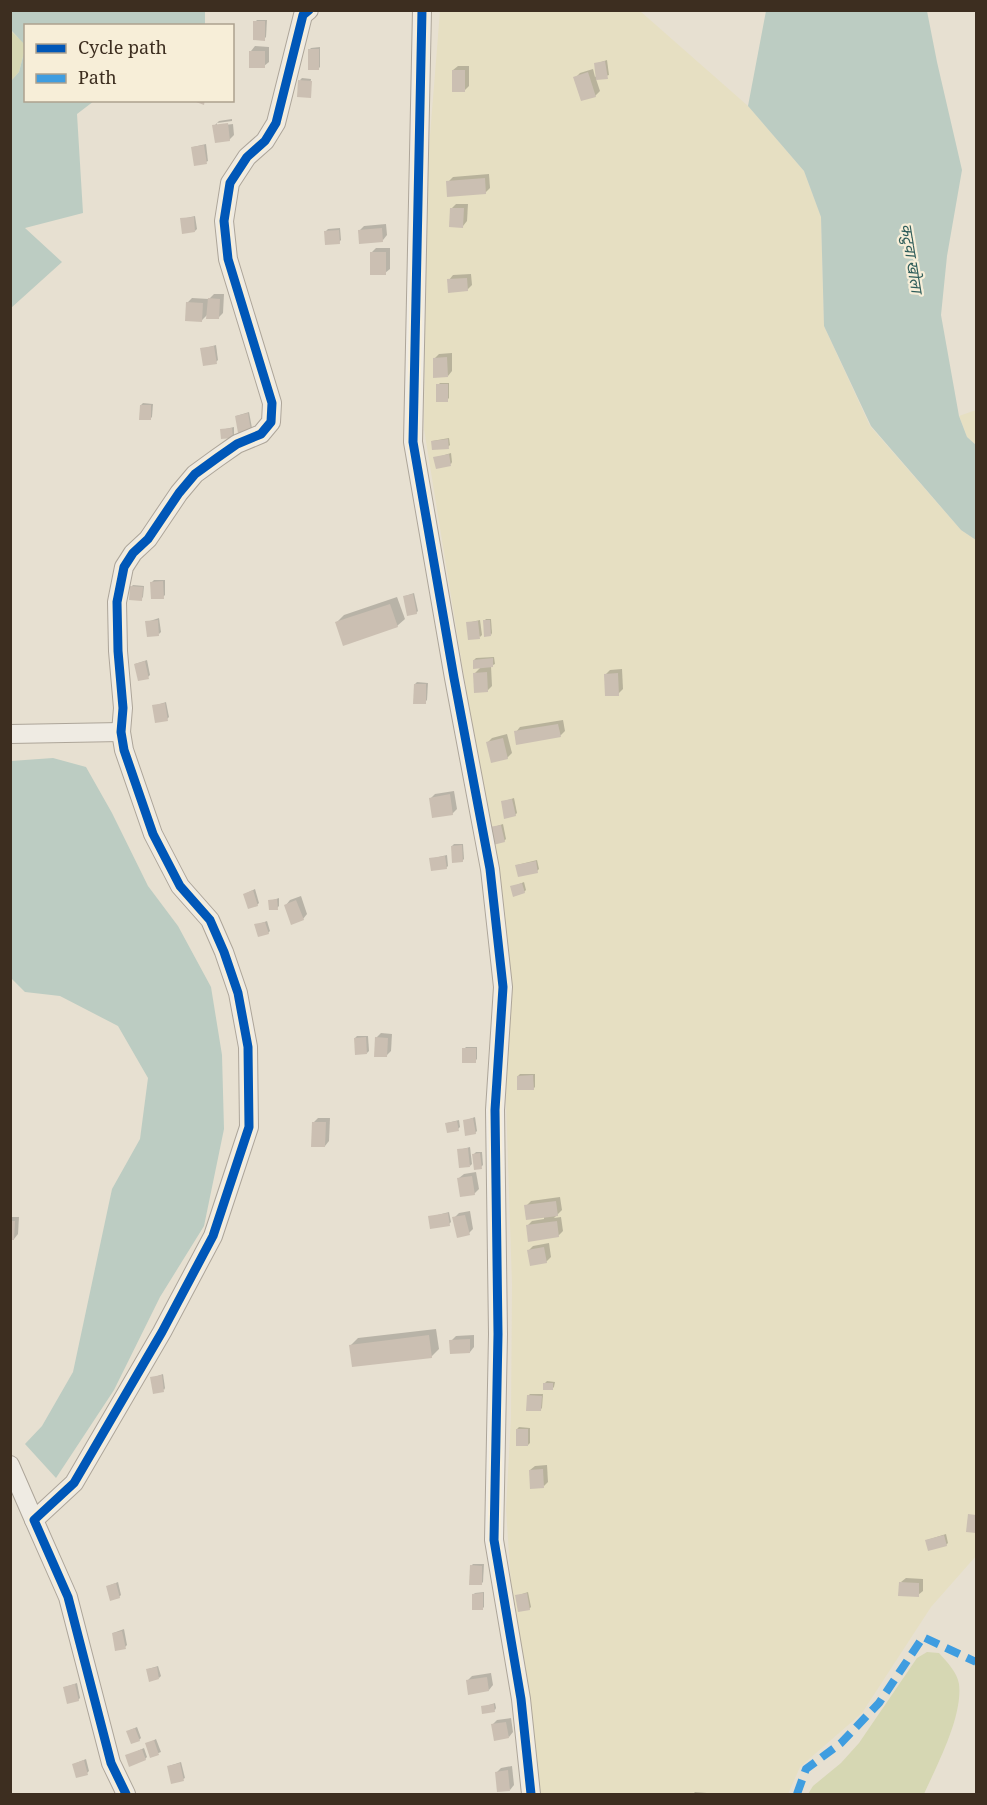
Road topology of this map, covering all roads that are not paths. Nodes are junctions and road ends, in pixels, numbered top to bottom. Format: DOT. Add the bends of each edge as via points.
graph roads {
  1 [pos="309,10"];
  2 [pos="422,10"];
  3 [pos="121,732"];
  4 [pos="10,734"];
  5 [pos="10,1465"];
  6 [pos="34,1520"];
  7 [pos="126,1794"];
  8 [pos="531,1794"];
  1 -- 3 [label="street" via="303,15 276,123 230,183 224,220 228,259 272,403 271,422 261,434 237,444 195,474 124,567 117,602"];
  2 -- 8 [label="street" via="413,442 490,869 503,987 495,1110 498,1334 494,1540 521,1699"];
  3 -- 4 [label="street"];
  3 -- 6 [label="street" via="153,834 180,886 210,920 238,993 248,1047 249,1127 213,1236 162,1332 74,1483"];
  5 -- 6 [label="street"];
  6 -- 7 [label="street" via="68,1597 111,1763"];
}
